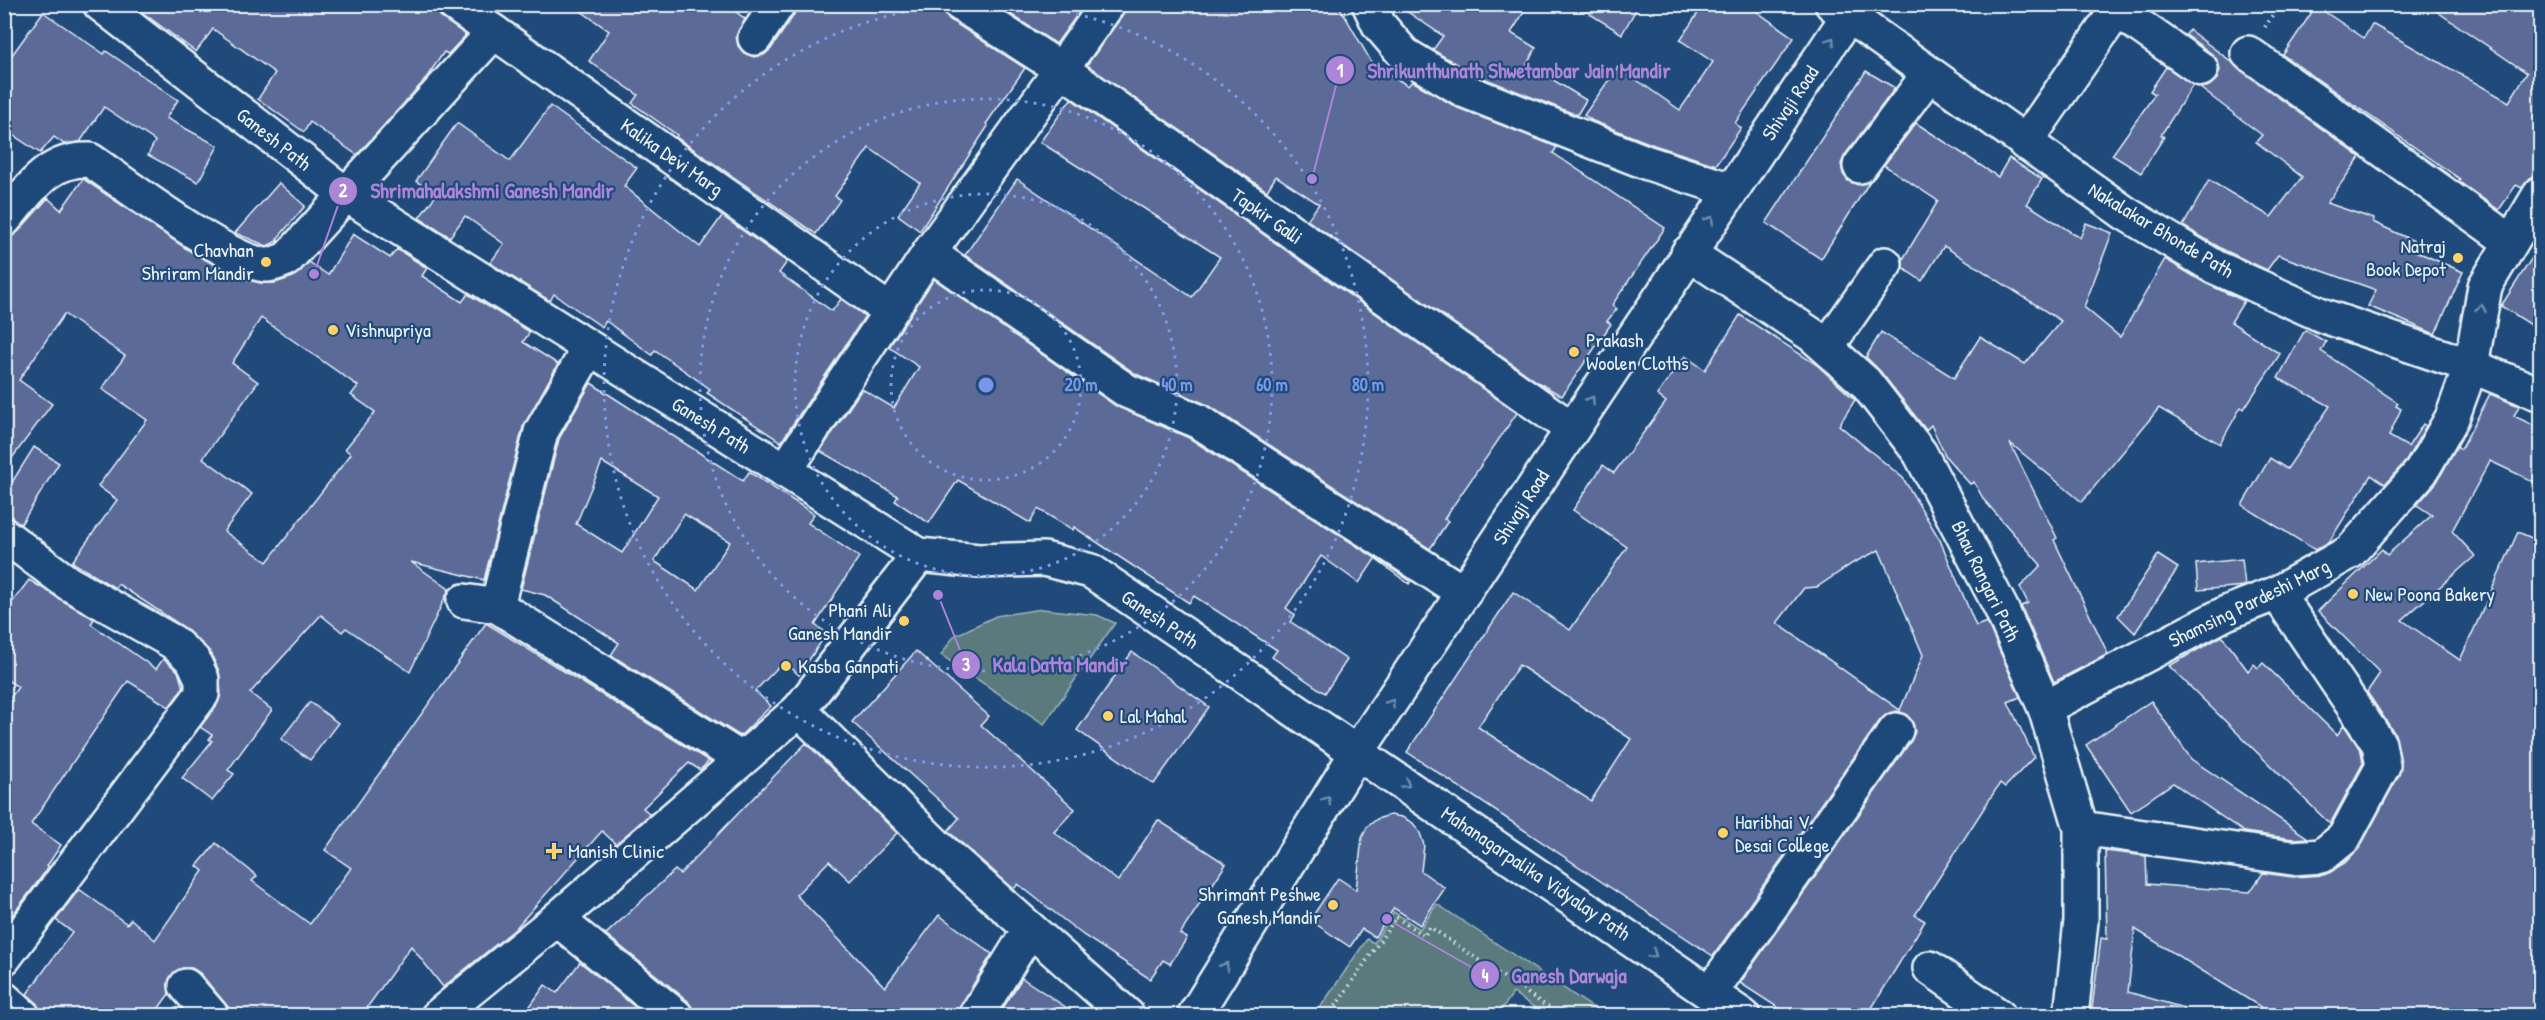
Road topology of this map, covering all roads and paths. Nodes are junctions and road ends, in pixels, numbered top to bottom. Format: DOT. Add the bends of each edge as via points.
graph roads {
  1 [pos="100,4"];
  2 [pos="454,4"];
  3 [pos="778,4"];
  4 [pos="960,4"];
  5 [pos="1108,4"];
  6 [pos="1369,4"];
  7 [pos="1846,8"];
  8 [pos="494,32"];
  9 [pos="755,38"];
  10 [pos="2248,53"];
  11 [pos="1061,69"];
  12 [pos="2201,69"];
  13 [pos="1929,74"];
  14 [pos="2025,143"];
  15 [pos="1860,166"];
  16 [pos="1731,190"];
  17 [pos="2541,194"];
  18 [pos="348,195"];
  19 [pos="4,220"];
  20 [pos="2511,242"];
  21 [pos="929,253"];
  22 [pos="1689,253"];
  23 [pos="1884,264"];
  24 [pos="890,310"];
  25 [pos="1827,347"];
  26 [pos="589,348"];
  27 [pos="2471,366"];
  28 [pos="2541,394"];
  29 [pos="1572,429"];
  30 [pos="785,471"];
  31 [pos="4,534"];
  32 [pos="919,555"];
  33 [pos="2277,593"];
  34 [pos="1464,594"];
  35 [pos="464,601"];
  36 [pos="497,606"];
  37 [pos="2045,708"];
  38 [pos="799,710"];
  39 [pos="1896,730"];
  40 [pos="1358,751"];
  41 [pos="741,759"];
  42 [pos="2081,828"];
  43 [pos="557,919"];
  44 [pos="1030,929"];
  45 [pos="4,958"];
  46 [pos="1930,968"];
  47 [pos="186,986"];
  48 [pos="1710,993"];
  49 [pos="4,999"];
  50 [pos="445,1014"];
  51 [pos="23,1016"];
  52 [pos="212,1016"];
  53 [pos="676,1016"];
  54 [pos="976,1016"];
  55 [pos="1128,1016"];
  56 [pos="1194,1016"];
  57 [pos="1329,1016"];
  58 [pos="1561,1016"];
  59 [pos="1743,1016"];
  60 [pos="2000,1016"];
  61 [pos="2072,1016"];
  1 -- 18 [label="main road, Ganesh Path"];
  2 -- 8 [label="main road, Kalika Devi Marg"];
  3 -- 9 [label="main road"];
  4 -- 11 [label="main road, Tapkir Galli"];
  5 -- 11 [label="main road"];
  6 -- 16 [label="main road" via="1378,25 1404,54 1465,91 1648,163"];
  7 -- 13 [label="main road, Nakalakar Bhonde Path"];
  16 -- 7 [label="main road, Shivaji Road, one-way"];
  8 -- 18 [label="main road"];
  8 -- 24 [label="main road, Kalika Devi Marg"];
  10 -- 20 [label="main road"];
  11 -- 21 [label="main road"];
  11 -- 29 [label="main road, Tapkir Galli"];
  12 -- 14 [label="main road" via="2117,10"];
  13 -- 14 [label="main road, Nakalakar Bhonde Path"];
  13 -- 15 [label="main road"];
  14 -- 27 [label="main road, Nakalakar Bhonde Path" via="2125,213 2215,267 2324,316"];
  22 -- 16 [label="main road, Shivaji Road, one-way"];
  17 -- 20 [label="main road, Shamsing Pardeshi Marg"];
  18 -- 19 [label="main road" via="287,259 267,265 244,259 202,235 90,160 59,163 42,176"];
  18 -- 26 [label="main road, Ganesh Path"];
  27 -- 20 [label="main road, Shamsing Pardeshi Marg, one-way" via="2485,286"];
  21 -- 24 [label="main road"];
  21 -- 34 [label="main road" via="1127,390 1198,421"];
  22 -- 25 [label="main road, Bhau Rangari Path"];
  29 -- 22 [label="main road, Shivaji Road, one-way"];
  23 -- 25 [label="main road"];
  24 -- 30 [label="main road"];
  25 -- 37 [label="main road, Bhau Rangari Path" via="1865,382 1920,453 2001,608"];
  26 -- 30 [label="main road, Ganesh Path"];
  26 -- 36 [label="main road" via="541,432"];
  27 -- 28 [label="main road, Nakalakar Bhonde Path"];
  27 -- 33 [label="main road, Shamsing Pardeshi Marg" via="2452,418 2421,472 2350,552"];
  29 -- 34 [label="main road, Shivaji Road"];
  30 -- 32 [label="main road, Ganesh Path"];
  31 -- 45 [label="main road" via="68,583 172,642 193,660 202,680 202,694"];
  32 -- 38 [label="main road"];
  32 -- 40 [label="main road, Ganesh Path" via="979,561 1044,559 1091,571"];
  33 -- 37 [label="main road, Shamsing Pardeshi Marg" via="2226,613"];
  33 -- 42 [label="main road" via="2383,755 2383,766 2344,838 2322,856 2292,858"];
  40 -- 34 [label="main road, Shivaji Road, one-way"];
  35 -- 36 [label="main road"];
  36 -- 41 [label="main road"];
  37 -- 42 [label="main road, Bhau Rangari Path"];
  38 -- 41 [label="main road"];
  38 -- 44 [label="main road" via="938,847"];
  39 -- 48 [label="main road"];
  40 -- 48 [label="main road, Mahanagarpalika Vidyalay Path, one-way"];
  56 -- 40 [label="main road, Shivaji Road, one-way"];
  41 -- 43 [label="main road"];
  42 -- 61 [label="main road, Bhau Rangari Path" via="2081,921"];
  43 -- 50 [label="main road"];
  43 -- 53 [label="main road"];
  44 -- 54 [label="main road"];
  44 -- 55 [label="main road"];
  46 -- 60 [label="main road"];
  47 -- 52 [label="main road"];
  48 -- 59 [label="main road, Mahanagarpalika Vidyalay Path"];
  49 -- 51 [label="main road"];
  57 -- 58 [label="path" via="1396,917 1424,936 1430,927"];
}
